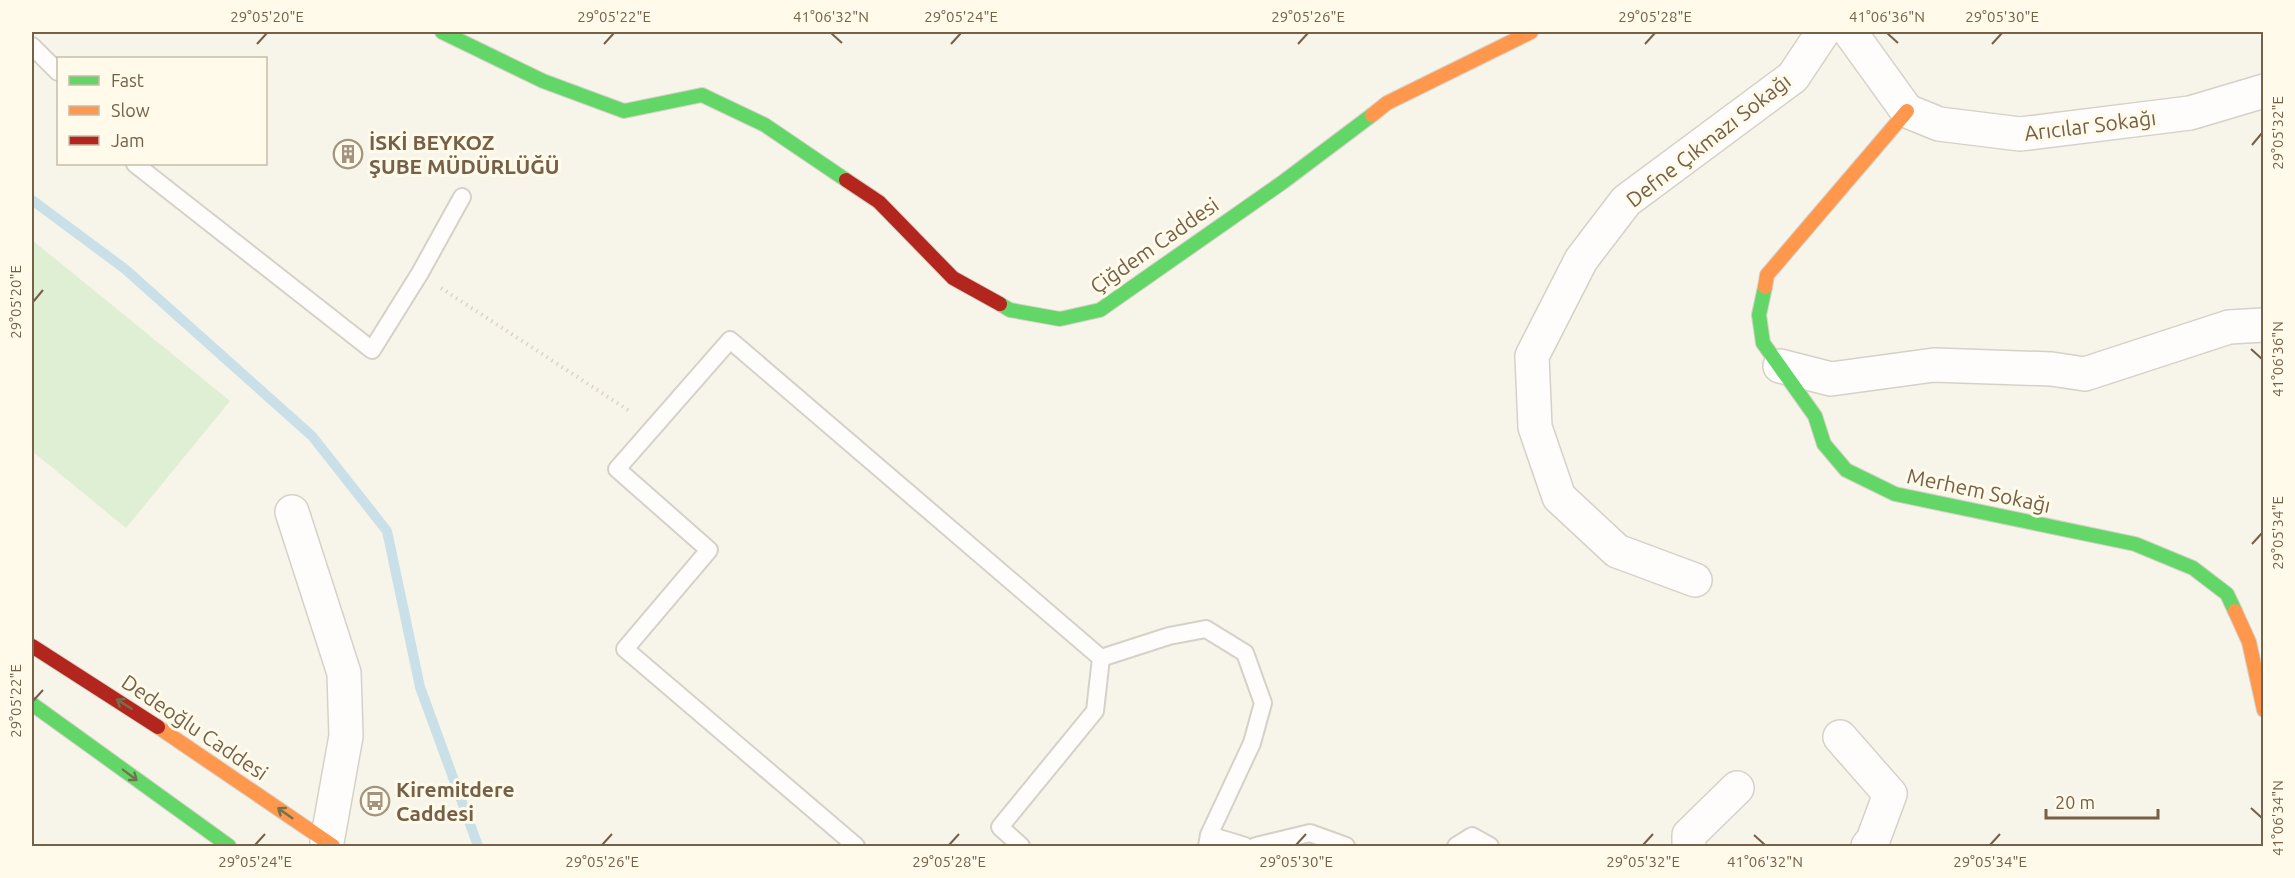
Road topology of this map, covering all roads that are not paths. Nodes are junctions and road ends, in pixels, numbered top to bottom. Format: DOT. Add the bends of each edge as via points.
graph roads {
  1 [pos="442,32"];
  2 [pos="1531,32"];
  3 [pos="1823,32"];
  4 [pos="1850,32"];
  5 [pos="32,46"];
  6 [pos="57,71"];
  7 [pos="2264,91"];
  8 [pos="1907,111"];
  9 [pos="136,165"];
  10 [pos="462,197"];
  11 [pos="2264,325"];
  12 [pos="1780,366"];
  13 [pos="292,512"];
  14 [pos="1695,580"];
  15 [pos="32,646"];
  16 [pos="1101,658"];
  17 [pos="32,704"];
  18 [pos="2264,710"];
  19 [pos="1840,737"];
  20 [pos="1737,788"];
  21 [pos="1208,841"];
  22 [pos="218,843"];
  23 [pos="330,844"];
  24 [pos="1874,844"];
  25 [pos="856,846"];
  26 [pos="1021,846"];
  27 [pos="1245,846"];
  28 [pos="1256,846"];
  29 [pos="1346,846"];
  30 [pos="1456,846"];
  31 [pos="1490,846"];
  32 [pos="1689,846"];
  1 -- 2 [label="street, Çiğdem Caddesi" via="543,81 624,111 702,95 713,100 765,125 879,202 953,278 1010,310 1060,319 1100,310 1388,103"];
  3 -- 14 [label="street, Defne Çıkmazı Sokağı" via="1792,77 1626,201 1581,260 1532,356 1535,427 1558,497 1617,550"];
  4 -- 8 [label="street"];
  5 -- 6 [label="lane"];
  7 -- 8 [label="street, Arıcılar Sokağı" via="2190,113 2020,134 1939,124"];
  8 -- 12 [label="street, Merhem Sokağı" via="1767,275 1759,315 1764,343"];
  9 -- 10 [label="lane" via="372,350"];
  11 -- 12 [label="street" via="2229,327 2085,374 1934,365 1831,379"];
  12 -- 18 [label="street, Merhem Sokağı" via="1815,416 1824,444 1846,470 1895,494 2135,544 2193,568 2227,594 2249,642"];
  13 -- 23 [label="street" via="344,673 346,736"];
  23 -- 15 [label="street, Dedeoğlu Caddesi, one-way"];
  16 -- 21 [label="lane" via="1169,636 1206,629 1245,653 1263,703 1252,743"];
  16 -- 25 [label="lane" via="730,340 617,469 709,550 625,649"];
  16 -- 26 [label="lane" via="1095,711 1000,827"];
  17 -- 22 [label="street, one-way"];
  19 -- 24 [label="street" via="1890,794"];
  20 -- 32 [label="street" via="1689,835"];
  21 -- 27 [label="lane"];
  28 -- 29 [label="lane" via="1310,833"];
  30 -- 31 [label="lane" via="1472,836"];
}
